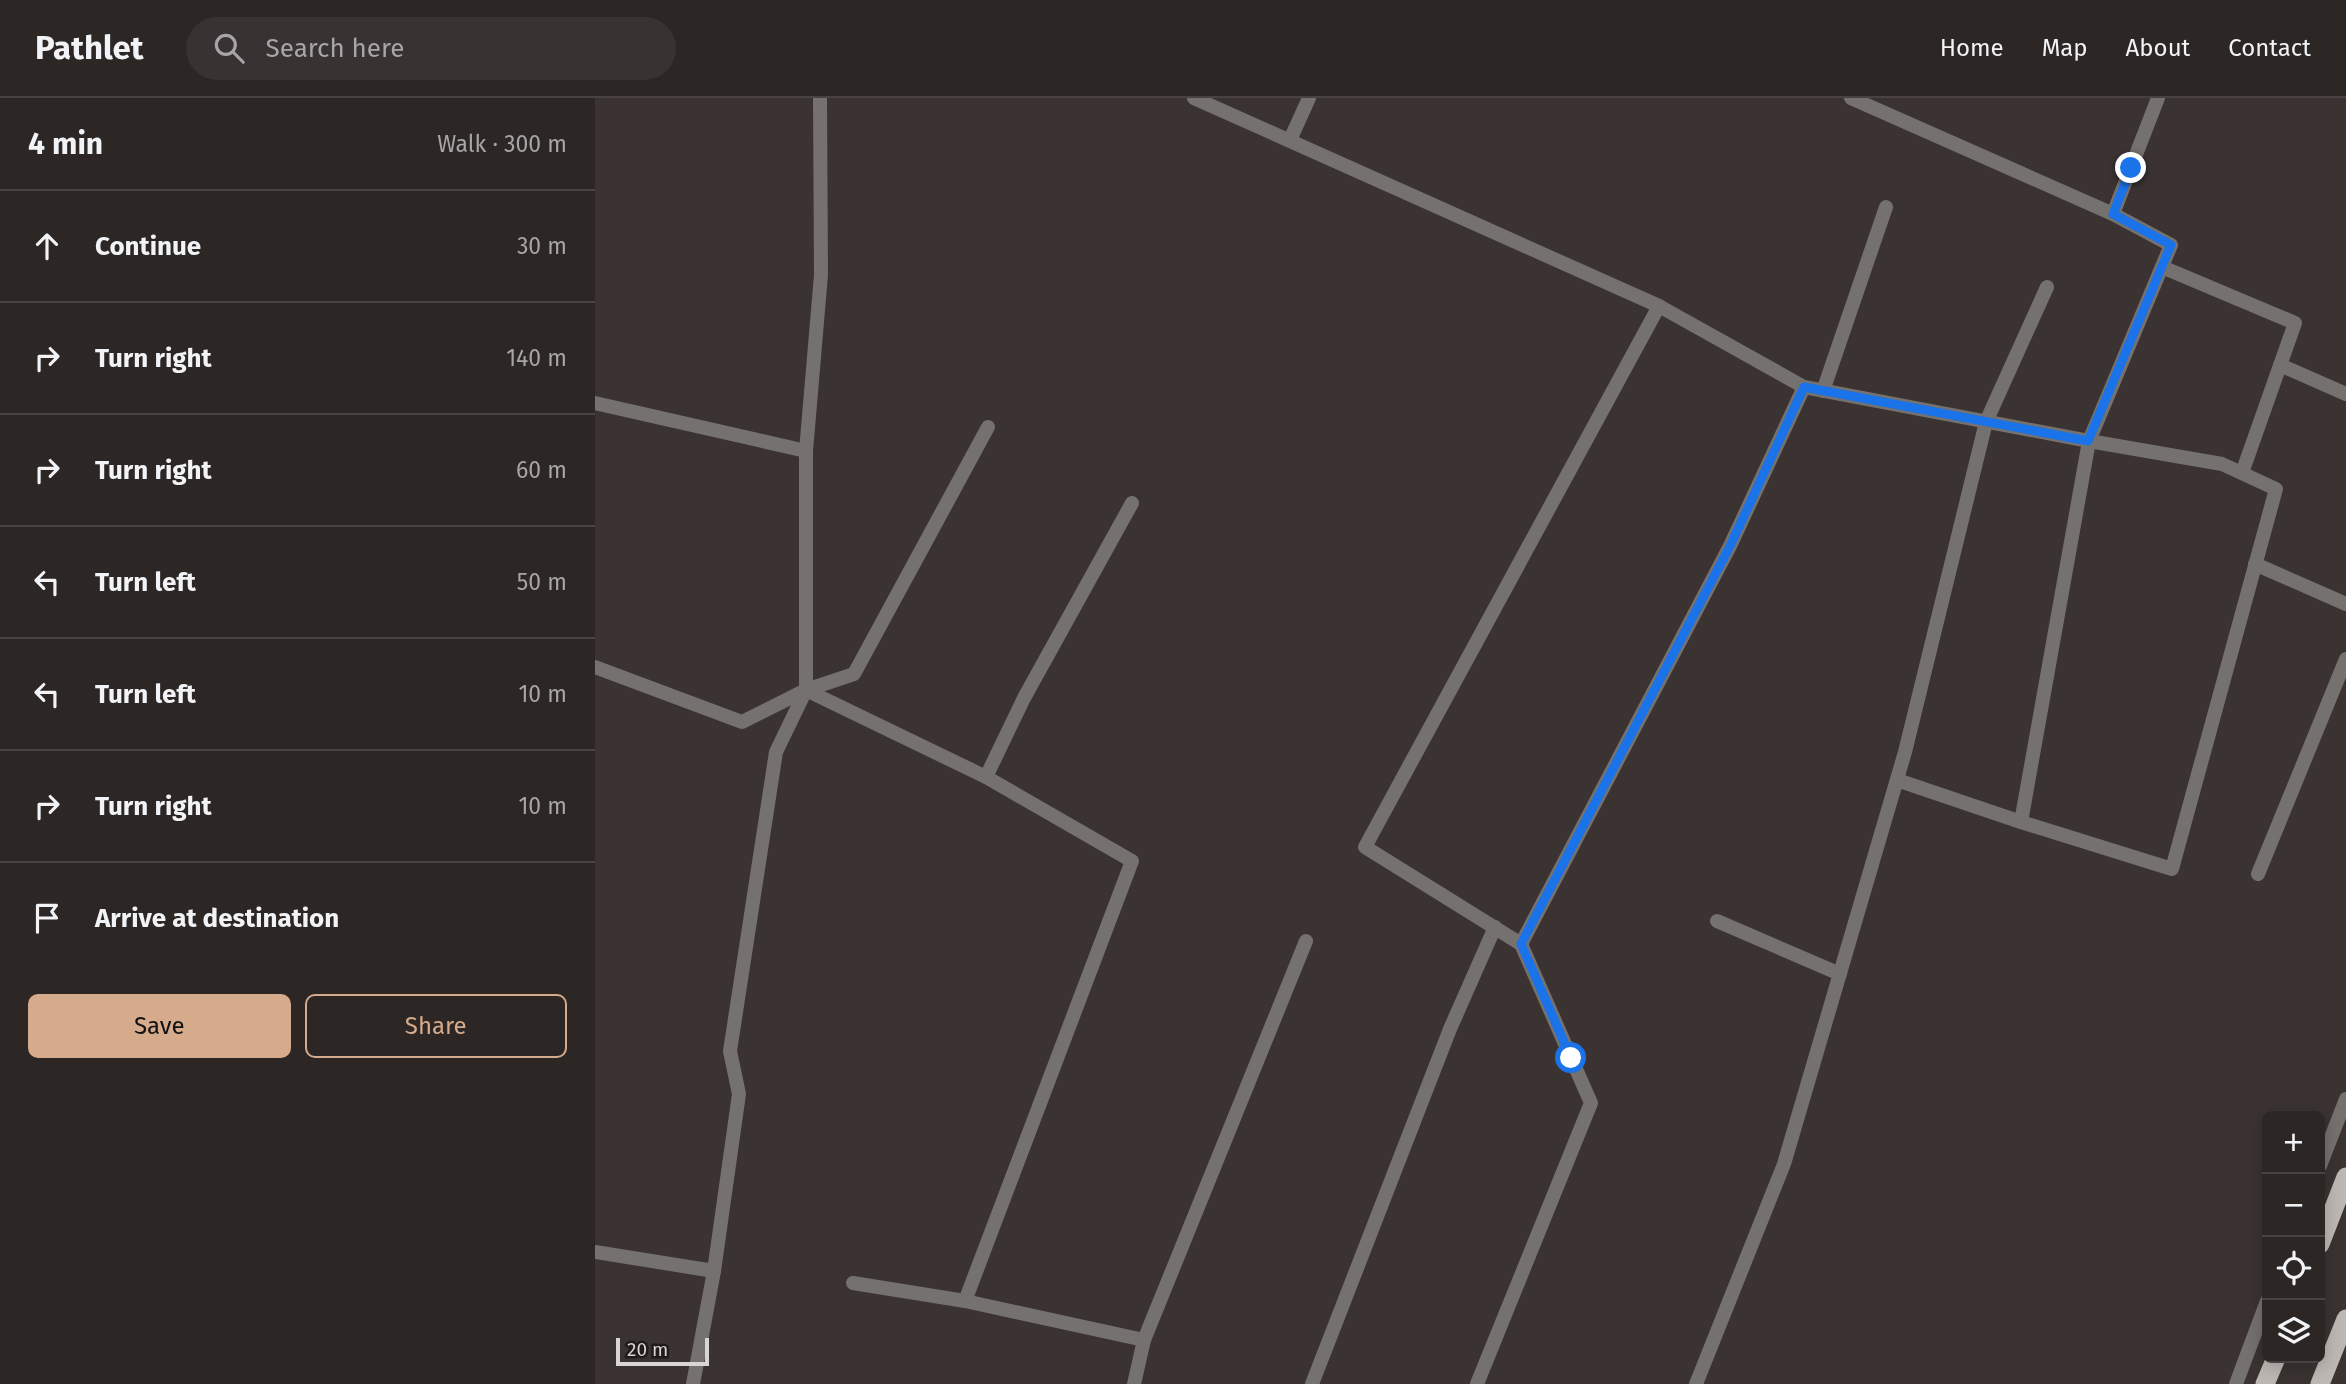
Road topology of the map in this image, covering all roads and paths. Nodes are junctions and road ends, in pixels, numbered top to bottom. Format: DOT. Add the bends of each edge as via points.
graph roads {
  1 [pos="820,98"];
  2 [pos="1193,98"];
  3 [pos="1309,98"];
  4 [pos="1851,98"];
  5 [pos="2158,98"];
  6 [pos="1290,140"];
  7 [pos="1887,206"];
  8 [pos="2113,214"];
  9 [pos="2162,267"];
  10 [pos="2047,288"];
  11 [pos="1659,306"];
  12 [pos="2280,365"];
  13 [pos="1804,387"];
  14 [pos="1823,391"];
  15 [pos="2346,394"];
  16 [pos="595,402"];
  17 [pos="1986,422"];
  18 [pos="988,427"];
  19 [pos="2088,441"];
  20 [pos="806,450"];
  21 [pos="2242,473"];
  22 [pos="1132,503"];
  23 [pos="2255,564"];
  24 [pos="2346,604"];
  25 [pos="2346,659"];
  26 [pos="595,667"];
  27 [pos="806,691"];
  28 [pos="986,777"];
  29 [pos="1896,780"];
  30 [pos="2021,822"];
  31 [pos="2258,874"];
  32 [pos="1717,921"];
  33 [pos="1496,927"];
  34 [pos="1306,941"];
  35 [pos="1521,944"];
  36 [pos="1840,974"];
  37 [pos="2346,1099"];
  38 [pos="2325,1153"];
  39 [pos="2346,1177"];
  40 [pos="2323,1237"];
  41 [pos="595,1252"];
  42 [pos="714,1271"];
  43 [pos="853,1283"];
  44 [pos="965,1301"];
  45 [pos="2262,1314"];
  46 [pos="2346,1319"];
  47 [pos="1144,1340"];
  48 [pos="2274,1363"];
  49 [pos="693,1384"];
  50 [pos="1134,1384"];
  51 [pos="1312,1384"];
  52 [pos="1477,1384"];
  53 [pos="1696,1384"];
  54 [pos="2236,1384"];
  55 [pos="2265,1384"];
  56 [pos="2320,1384"];
  1 -- 20 [label="street" via="821,275"];
  2 -- 6 [label="street"];
  3 -- 6 [label="street"];
  4 -- 8 [label="street"];
  5 -- 8 [label="street"];
  6 -- 11 [label="street"];
  7 -- 14 [label="street"];
  8 -- 9 [label="street" via="2171,245"];
  9 -- 12 [label="street" via="2295,323"];
  9 -- 19 [label="street"];
  10 -- 17 [label="street"];
  11 -- 13 [label="street"];
  11 -- 33 [label="street" via="1365,847"];
  12 -- 15 [label="street"];
  12 -- 21 [label="street"];
  13 -- 14 [label="street"];
  13 -- 35 [label="street" via="1730,546"];
  14 -- 17 [label="street"];
  16 -- 20 [label="street"];
  17 -- 19 [label="street"];
  17 -- 29 [label="street"];
  18 -- 27 [label="street" via="854,674"];
  19 -- 21 [label="street" via="2222,464"];
  19 -- 30 [label="street"];
  20 -- 27 [label="street"];
  21 -- 23 [label="street" via="2276,489"];
  22 -- 28 [label="street" via="1024,698"];
  23 -- 24 [label="street"];
  23 -- 30 [label="street" via="2172,869"];
  25 -- 31 [label="street"];
  26 -- 27 [label="street" via="742,722"];
  27 -- 28 [label="street"];
  27 -- 42 [label="street" via="776,752 730,1051 739,1094"];
  28 -- 44 [label="street" via="1132,861"];
  29 -- 30 [label="street"];
  29 -- 36 [label="street"];
  32 -- 36 [label="street"];
  33 -- 35 [label="street"];
  33 -- 51 [label="street" via="1450,1029"];
  34 -- 47 [label="street"];
  35 -- 52 [label="street" via="1591,1103"];
  36 -- 53 [label="street" via="1784,1164"];
  37 -- 38 [label="street"];
  39 -- 40 [label="highway"];
  41 -- 42 [label="street"];
  42 -- 49 [label="street"];
  43 -- 44 [label="street"];
  44 -- 47 [label="street"];
  45 -- 54 [label="street"];
  46 -- 56 [label="highway"];
  47 -- 50 [label="street"];
  48 -- 55 [label="highway"];
}
